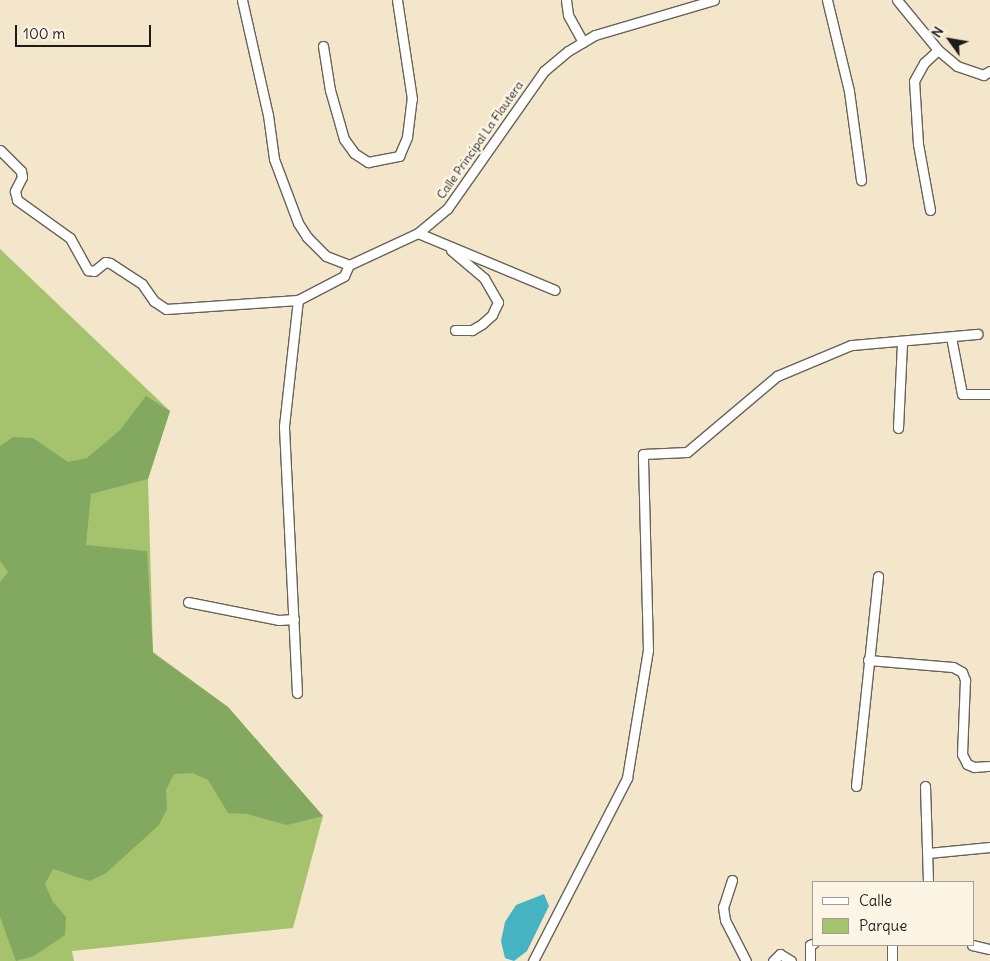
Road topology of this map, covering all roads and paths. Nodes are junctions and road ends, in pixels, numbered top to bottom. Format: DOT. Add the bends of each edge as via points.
graph roads {
  1 [pos="242,0"];
  2 [pos="397,0"];
  3 [pos="566,0"];
  4 [pos="714,0"];
  5 [pos="826,0"];
  6 [pos="897,0"];
  7 [pos="583,42"];
  8 [pos="323,46"];
  9 [pos="938,50"];
  10 [pos="990,71"];
  11 [pos="0,150"];
  12 [pos="861,180"];
  13 [pos="930,210"];
  14 [pos="418,233"];
  15 [pos="443,244"];
  16 [pos="349,266"];
  17 [pos="555,290"];
  18 [pos="298,300"];
  19 [pos="455,330"];
  20 [pos="978,334"];
  21 [pos="951,337"];
  22 [pos="902,342"];
  23 [pos="990,394"];
  24 [pos="898,428"];
  25 [pos="878,576"];
  26 [pos="188,602"];
  27 [pos="294,619"];
  28 [pos="868,660"];
  29 [pos="297,693"];
  30 [pos="990,766"];
  31 [pos="856,786"];
  32 [pos="925,786"];
  33 [pos="990,846"];
  34 [pos="928,853"];
  35 [pos="732,880"];
  36 [pos="928,881"];
  37 [pos="812,944"];
  38 [pos="892,946"];
  39 [pos="975,946"];
  40 [pos="990,949"];
  41 [pos="533,961"];
  42 [pos="746,961"];
  43 [pos="774,961"];
  44 [pos="791,961"];
  45 [pos="810,961"];
  46 [pos="892,961"];
  1 -- 16 [label="street" via="268,115 274,159 298,222 307,237 326,256"];
  2 -- 8 [label="street" via="412,99 407,137 399,156 368,162 354,153 344,140 330,90"];
  3 -- 7 [label="street" via="568,15"];
  4 -- 7 [label="street, Calle Principal La Flautera" via="595,35"];
  5 -- 12 [label="street" via="849,91"];
  6 -- 9 [label="street"];
  7 -- 14 [label="street, Calle Principal La Flautera" via="544,70 453,202"];
  9 -- 10 [label="street" via="957,66 982,75"];
  9 -- 13 [label="street" via="924,63 914,80 918,144"];
  11 -- 18 [label="street" via="21,171 22,177 15,192 17,200 70,238 88,270 94,271 105,262 110,263 142,284 154,301 166,309"];
  14 -- 15 [label="street"];
  14 -- 16 [label="street, Calle Principal La Flautera"];
  15 -- 17 [label="street"];
  15 -- 19 [label="street" via="474,267 494,290 498,302 492,315 482,324 472,330"];
  16 -- 18 [label="street, Calle Principal La Flautera" via="344,276"];
  18 -- 27 [label="street" via="284,426"];
  20 -- 21 [label="street"];
  21 -- 22 [label="street"];
  21 -- 23 [label="street" via="962,394"];
  22 -- 24 [label="street"];
  22 -- 41 [label="street" via="851,345 777,376 687,452 643,454 648,650 626,778"];
  25 -- 28 [label="street"];
  26 -- 27 [label="street" via="279,620"];
  27 -- 29 [label="street"];
  28 -- 30 [label="street" via="953,667 962,672 965,680 962,754 967,764 974,768"];
  28 -- 31 [label="street"];
  32 -- 34 [label="street"];
  33 -- 34 [label="street"];
  34 -- 36 [label="street"];
  35 -- 42 [label="street" via="723,907 725,920"];
  37 -- 45 [label="street"];
  38 -- 46 [label="street"];
  39 -- 40 [label="street"];
  43 -- 44 [label="street" via="780,954"];
}
